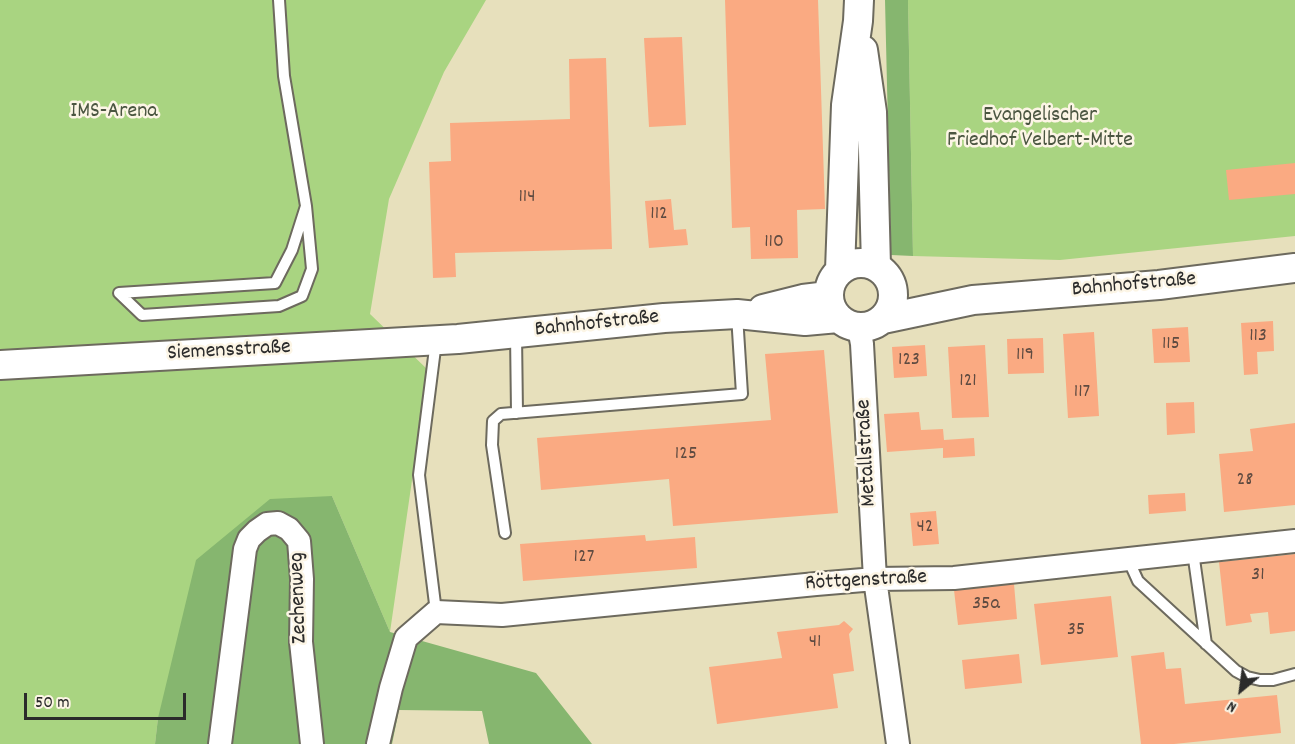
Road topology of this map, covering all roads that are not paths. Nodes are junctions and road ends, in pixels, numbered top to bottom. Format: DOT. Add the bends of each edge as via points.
graph roads {
  1 [pos="279,0"];
  2 [pos="859,10"];
  3 [pos="306,206"];
  4 [pos="876,266"];
  5 [pos="1295,268"];
  6 [pos="840,270"];
  7 [pos="893,289"];
  8 [pos="973,300"];
  9 [pos="737,314"];
  10 [pos="852,315"];
  11 [pos="516,334"];
  12 [pos="447,340"];
  13 [pos="0,365"];
  14 [pos="517,413"];
  15 [pos="505,533"];
  16 [pos="1295,541"];
  17 [pos="1193,552"];
  18 [pos="1128,559"];
  19 [pos="875,579"];
  20 [pos="436,612"];
  21 [pos="1206,644"];
  22 [pos="1295,674"];
  23 [pos="220,744"];
  24 [pos="312,744"];
  25 [pos="378,744"];
  26 [pos="898,744"];
  1 -- 3 [label="lane" via="284,76"];
  2 -- 4 [label="street" via="872,112"];
  2 -- 6 [label="street" via="846,105"];
  3 -- 3 [label="lane" via="292,250 275,284 119,293 142,315 279,306 302,296 312,269"];
  4 -- 6 [label="street" via="858,263"];
  4 -- 7 [label="street" via="888,276"];
  5 -- 8 [label="street, Bahnhofstraße" via="1159,285"];
  6 -- 10 [label="street" via="830,285"];
  7 -- 8 [label="street, Bahnhofstraße"];
  7 -- 10 [label="street" via="891,307"];
  8 -- 10 [label="street, Bahnhofstraße"];
  9 -- 10 [label="street, Bahnhofstraße" via="803,299"];
  9 -- 11 [label="street, Bahnhofstraße"];
  9 -- 14 [label="lane" via="742,394"];
  10 -- 19 [label="street, Metallstraße" via="862,344"];
  11 -- 12 [label="street, Bahnhofstraße"];
  11 -- 14 [label="lane"];
  12 -- 13 [label="street, Siemensstraße"];
  12 -- 20 [label="lane" via="419,475"];
  14 -- 15 [label="lane" via="501,414 493,421 492,445"];
  16 -- 17 [label="street, Röttgenstraße"];
  17 -- 18 [label="street, Röttgenstraße"];
  17 -- 21 [label="lane"];
  18 -- 19 [label="street, Röttgenstraße" via="954,578"];
  18 -- 21 [label="lane" via="1138,581"];
  19 -- 20 [label="street, Röttgenstraße" via="502,615"];
  19 -- 26 [label="street, Metallstraße"];
  20 -- 25 [label="street" via="406,638"];
  21 -- 22 [label="lane" via="1247,677 1267,680"];
  23 -- 24 [label="street, Zechenweg" via="245,549 257,531 278,523 290,529 298,541 301,642"];
}
